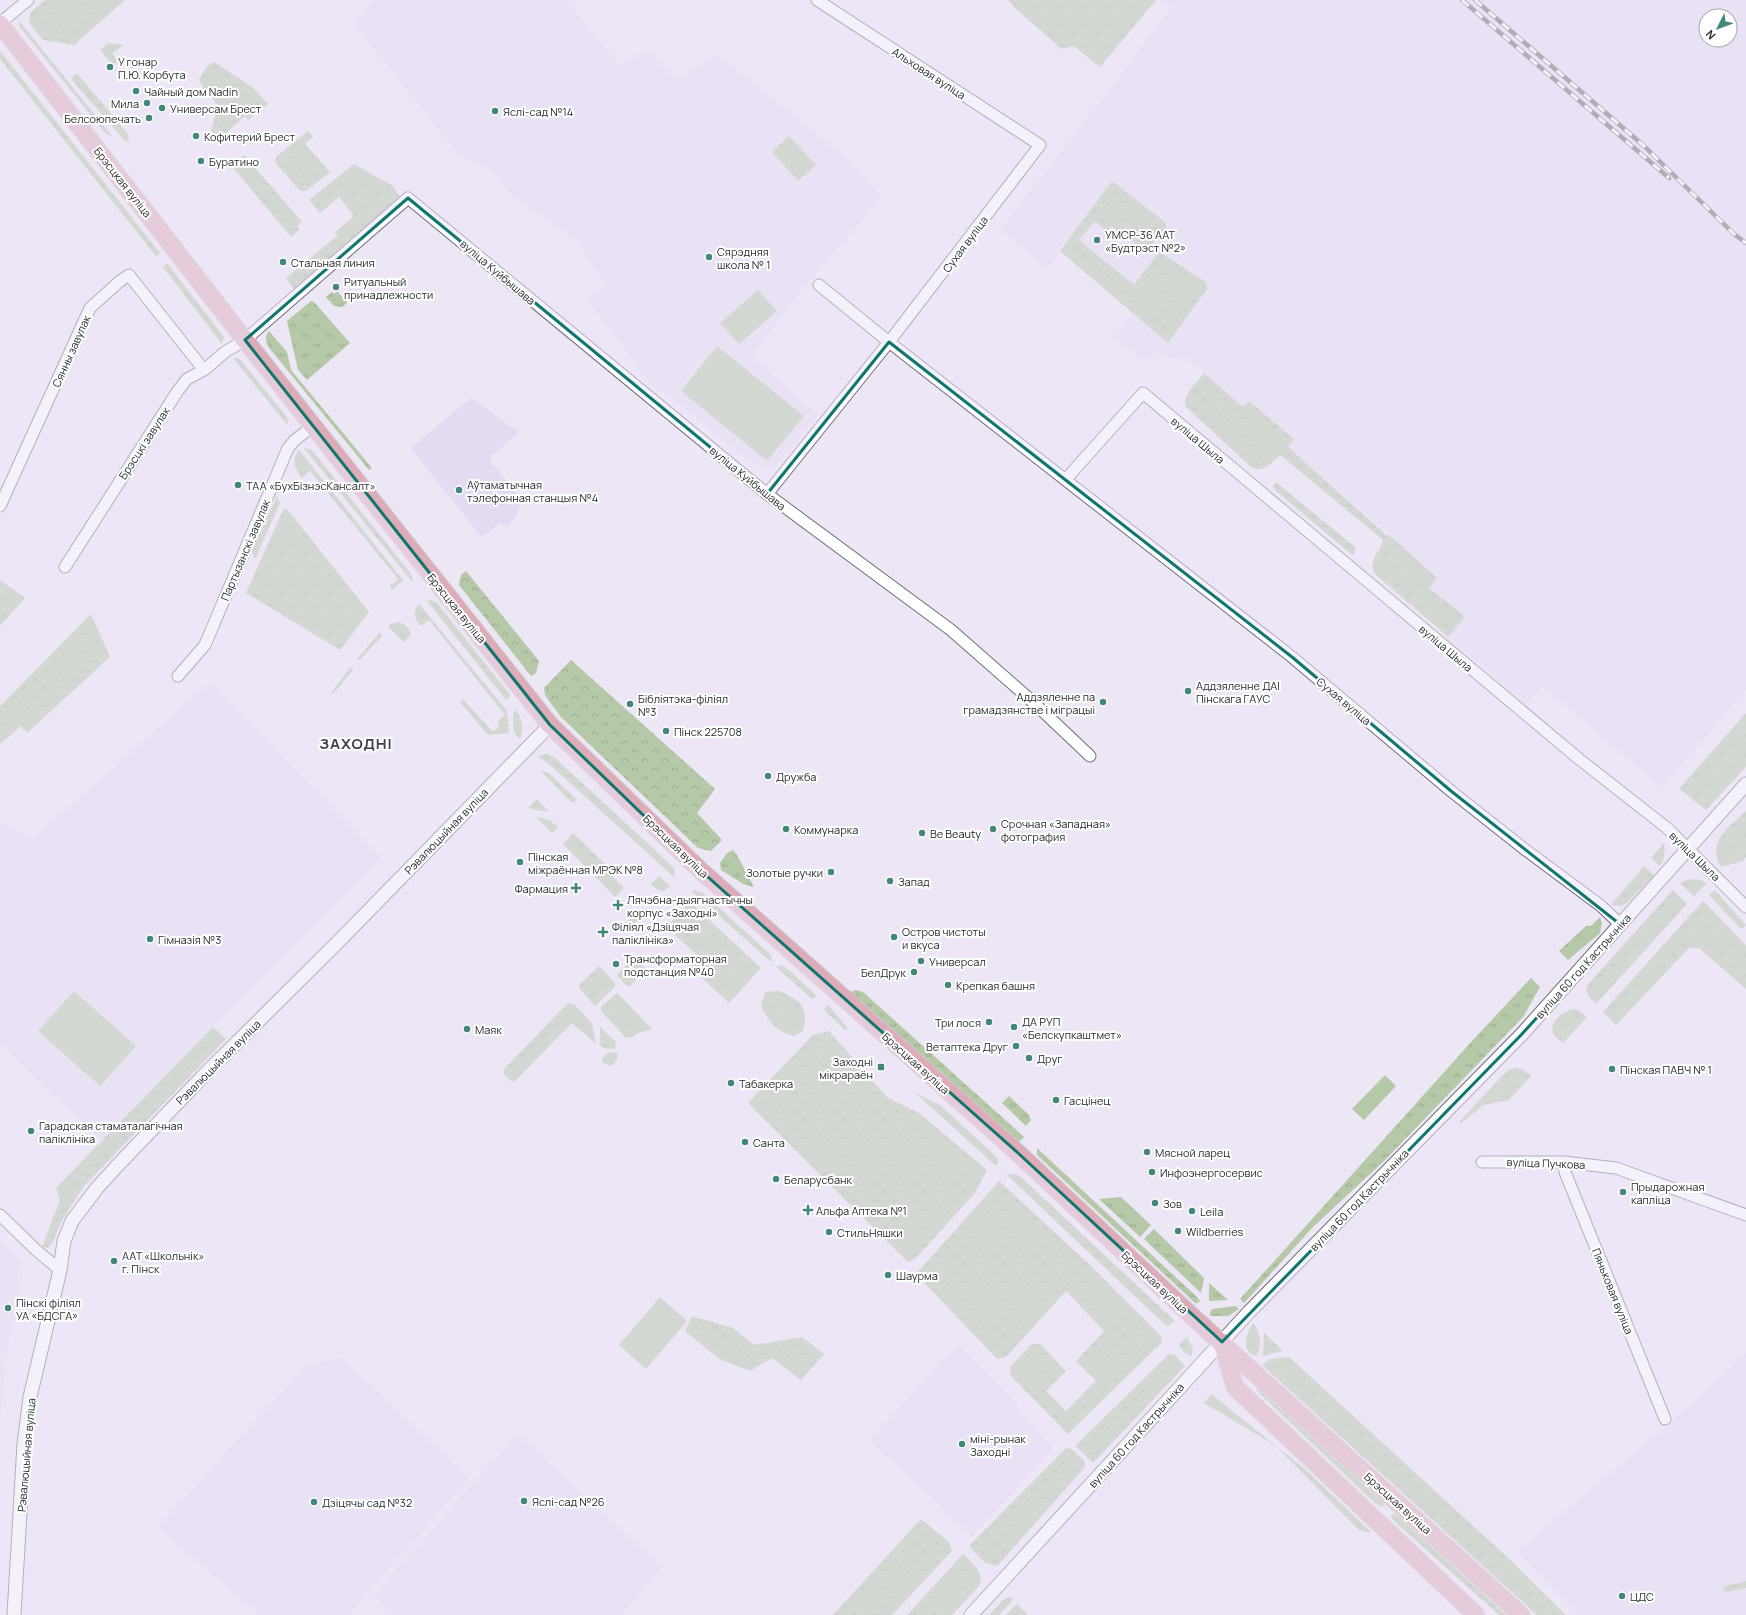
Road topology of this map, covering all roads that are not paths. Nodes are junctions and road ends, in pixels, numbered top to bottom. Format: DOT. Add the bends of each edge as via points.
graph roads {
  1 [pos="28,0"];
  2 [pos="817,0"];
  3 [pos="0,24"];
  4 [pos="1040,145"];
  5 [pos="819,285"];
  6 [pos="245,340"];
  7 [pos="889,342"];
  8 [pos="204,370"];
  9 [pos="313,426"];
  10 [pos="1066,479"];
  11 [pos="767,494"];
  12 [pos="0,506"];
  13 [pos="65,566"];
  14 [pos="178,676"];
  15 [pos="550,725"];
  16 [pos="1090,756"];
  17 [pos="1746,784"];
  18 [pos="1687,849"];
  19 [pos="1746,907"];
  20 [pos="1621,925"];
  21 [pos="1482,1162"];
  22 [pos="1564,1162"];
  23 [pos="0,1215"];
  24 [pos="1746,1215"];
  25 [pos="60,1270"];
  26 [pos="1222,1342"];
  27 [pos="1665,1419"];
  28 [pos="14,1615"];
  29 [pos="971,1615"];
  30 [pos="1476,1615"];
  31 [pos="1521,1615"];
  1 -- 3 [label="street"];
  2 -- 4 [label="street, Альховая вуліца"];
  3 -- 6 [label="main road, Брэсцкая вуліца"];
  4 -- 7 [label="street, Сухая вуліца"];
  5 -- 7 [label="street, Сухая вуліца"];
  6 -- 8 [label="street, Брэсцкі завулак" via="225,352"];
  6 -- 9 [label="main road, Брэсцкая вуліца"];
  6 -- 11 [label="street, вуліца Куйбышава" via="408,198"];
  7 -- 10 [label="street, Сухая вуліца"];
  7 -- 11 [label="street, Сухая вуліца"];
  8 -- 12 [label="street, Сянны завулак" via="129,275 90,308"];
  8 -- 13 [label="street, Брэсцкі завулак" via="187,379 177,392"];
  9 -- 14 [label="street, Партызанскі завулак" via="288,448 205,645"];
  9 -- 15 [label="main road, Брэсцкая вуліца"];
  10 -- 18 [label="street, вуліца Шыла" via="1143,393 1579,759 1667,828"];
  10 -- 20 [label="street, Сухая вуліца" via="1292,657 1451,791"];
  11 -- 16 [label="street, вуліца Куйбышава" via="951,630"];
  15 -- 25 [label="street, Рэвалюцыйная вуліца" via="207,1072 97,1188 72,1221 64,1241"];
  15 -- 26 [label="main road, Брэсцкая вуліца" via="700,870 1018,1154"];
  17 -- 18 [label="street, вуліца 60 год Кастрычніка"];
  18 -- 19 [label="street, вуліца Шыла"];
  18 -- 20 [label="street, вуліца 60 год Кастрычніка"];
  20 -- 26 [label="street, вуліца 60 год Кастрычніка" via="1522,1034"];
  21 -- 22 [label="street, вуліца Пучкова"];
  22 -- 24 [label="street, вуліца Пучкова" via="1616,1168"];
  22 -- 27 [label="street, Пяньковая вуліца" via="1565,1172"];
  23 -- 25 [label="street"];
  25 -- 28 [label="street, Рэвалюцыйная вуліца" via="30,1397 24,1444"];
  26 -- 29 [label="street, вуліца 60 год Кастрычніка"];
  26 -- 30 [label="main road" via="1235,1387"];
  26 -- 31 [label="main road, Брэсцкая вуліца"];
}
